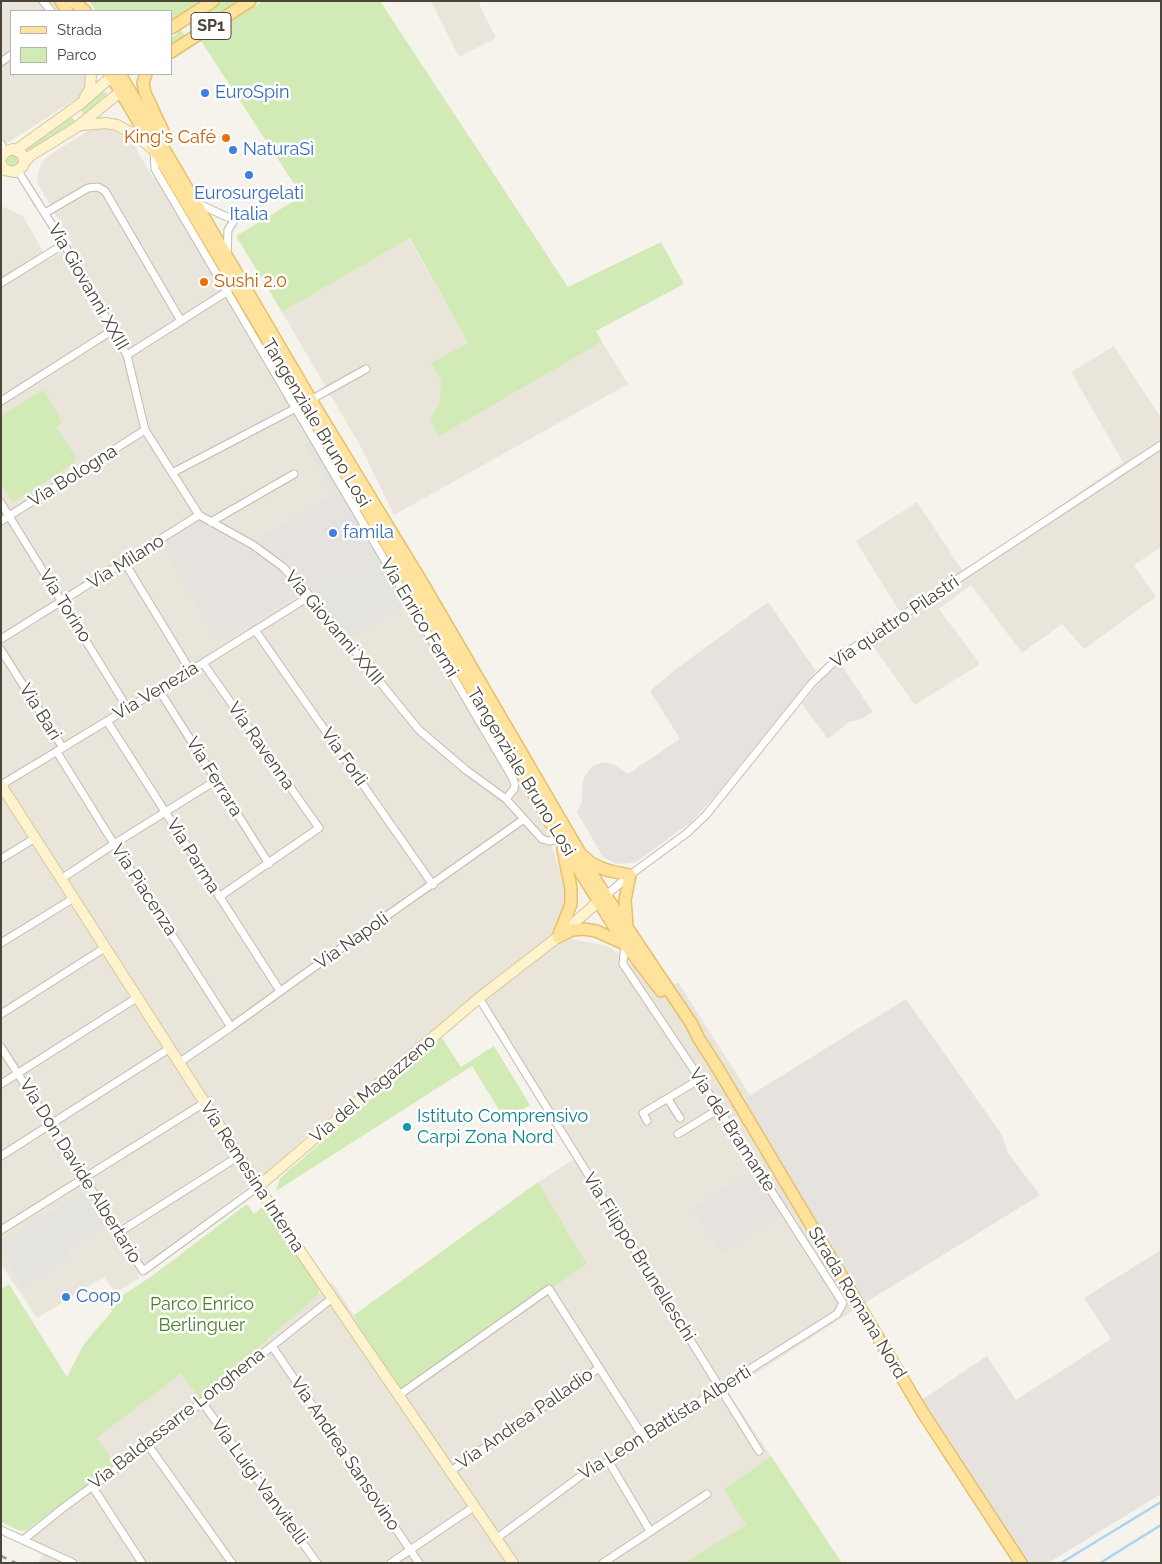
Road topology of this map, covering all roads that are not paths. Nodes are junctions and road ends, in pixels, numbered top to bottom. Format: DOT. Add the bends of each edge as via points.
graph roads {
  1 [pos="73,1"];
  2 [pos="213,1"];
  3 [pos="250,1"];
  4 [pos="84,10"];
  5 [pos="182,21"];
  6 [pos="172,27"];
  7 [pos="193,38"];
  8 [pos="172,51"];
  9 [pos="91,75"];
  10 [pos="113,75"];
  11 [pos="115,75"];
  12 [pos="140,75"];
  13 [pos="146,75"];
  14 [pos="123,89"];
  15 [pos="80,104"];
  16 [pos="77,127"];
  17 [pos="16,150"];
  18 [pos="154,150"];
  19 [pos="2,151"];
  20 [pos="21,167"];
  21 [pos="3,168"];
  22 [pos="180,176"];
  23 [pos="197,203"];
  24 [pos="45,213"];
  25 [pos="64,244"];
  26 [pos="227,255"];
  27 [pos="1,283"];
  28 [pos="228,291"];
  29 [pos="181,321"];
  30 [pos="113,330"];
  31 [pos="127,355"];
  32 [pos="366,369"];
  33 [pos="1,401"];
  34 [pos="304,403"];
  35 [pos="145,430"];
  36 [pos="1161,445"];
  37 [pos="172,474"];
  38 [pos="294,474"];
  39 [pos="1,504"];
  40 [pos="199,515"];
  41 [pos="9,516"];
  42 [pos="1,521"];
  43 [pos="211,522"];
  44 [pos="125,563"];
  45 [pos="310,596"];
  46 [pos="62,602"];
  47 [pos="256,630"];
  48 [pos="1,639"];
  49 [pos="1,650"];
  50 [pos="203,663"];
  51 [pos="190,670"];
  52 [pos="158,690"];
  53 [pos="128,709"];
  54 [pos="107,721"];
  55 [pos="60,750"];
  56 [pos="216,780"];
  57 [pos="1,785"];
  58 [pos="506,798"];
  59 [pos="165,812"];
  60 [pos="524,820"];
  61 [pos="35,838"];
  62 [pos="560,839"];
  63 [pos="114,844"];
  64 [pos="578,851"];
  65 [pos="1,859"];
  66 [pos="269,864"];
  67 [pos="630,875"];
  68 [pos="62,879"];
  69 [pos="433,885"];
  70 [pos="219,897"];
  71 [pos="74,898"];
  72 [pos="602,898"];
  73 [pos="628,930"];
  74 [pos="558,936"];
  75 [pos="1,943"];
  76 [pos="626,944"];
  77 [pos="106,947"];
  78 [pos="280,991"];
  79 [pos="138,997"];
  80 [pos="479,998"];
  81 [pos="1,1014"];
  82 [pos="231,1027"];
  83 [pos="699,1039"];
  84 [pos="1,1047"];
  85 [pos="170,1048"];
  86 [pos="180,1062"];
  87 [pos="19,1073"];
  88 [pos="700,1079"];
  89 [pos="1,1084"];
  90 [pos="668,1099"];
  91 [pos="204,1103"];
  92 [pos="719,1109"];
  93 [pos="680,1118"];
  94 [pos="647,1122"];
  95 [pos="51,1124"];
  96 [pos="678,1134"];
  97 [pos="1,1156"];
  98 [pos="239,1156"];
  99 [pos="84,1179"];
  100 [pos="259,1186"];
  101 [pos="1,1230"];
  102 [pos="118,1233"];
  103 [pos="143,1271"];
  104 [pos="332,1299"];
  105 [pos="837,1314"];
  106 [pos="272,1346"];
  107 [pos="599,1368"];
  108 [pos="720,1388"];
  109 [pos="399,1395"];
  110 [pos="202,1402"];
  111 [pos="644,1438"];
  112 [pos="148,1445"];
  113 [pos="758,1451"];
  114 [pos="609,1462"];
  115 [pos="451,1471"];
  116 [pos="92,1486"];
  117 [pos="707,1494"];
  118 [pos="475,1506"];
  119 [pos="1,1530"];
  120 [pos="650,1531"];
  121 [pos="497,1538"];
  122 [pos="24,1540"];
  123 [pos="410,1550"];
  124 [pos="73,1563"];
  125 [pos="142,1563"];
  126 [pos="232,1563"];
  127 [pos="317,1563"];
  128 [pos="391,1563"];
  129 [pos="419,1563"];
  130 [pos="513,1563"];
  131 [pos="603,1563"];
  132 [pos="1021,1563"];
  1 -- 4 [label="main road"];
  2 -- 5 [label="main road, SP1"];
  3 -- 7 [label="main road, SP1"];
  5 -- 6 [label="main road, SP1"];
  5 -- 7 [label="main road"];
  7 -- 8 [label="main road, SP1"];
  9 -- 15 [label="street" via="90,90"];
  10 -- 15 [label="street"];
  11 -- 14 [label="main road, Tangenziale Bruno Losi"];
  12 -- 14 [label="main road"];
  13 -- 22 [label="main road" via="145,93 173,151"];
  14 -- 16 [label="street"];
  14 -- 18 [label="main road, Tangenziale Bruno Losi"];
  14 -- 22 [label="main road, Tangenziale Bruno Losi"];
  15 -- 17 [label="street"];
  16 -- 18 [label="street" via="106,122 118,125"];
  16 -- 20 [label="street" via="30,156"];
  17 -- 19 [label="street"];
  17 -- 20 [label="street" via="23,157"];
  18 -- 28 [label="street, Via Enrico Fermi" via="155,169"];
  18 -- 34 [label="main road, Tangenziale Bruno Losi"];
  20 -- 21 [label="street" via="12,172"];
  20 -- 24 [label="street, Via Giovanni XXIII"];
  22 -- 23 [label="main road, Tangenziale Bruno Losi"];
  23 -- 26 [label="main road, Tangenziale Bruno Losi"];
  23 -- 26 [label="street" via="230,219"];
  24 -- 25 [label="street, Via Giovanni XXIII"];
  24 -- 29 [label="street" via="88,188 98,187 105,191"];
  25 -- 27 [label="street"];
  25 -- 30 [label="street, Via Giovanni XXIII"];
  26 -- 34 [label="main road, Tangenziale Bruno Losi"];
  28 -- 29 [label="street"];
  28 -- 34 [label="street, Via Enrico Fermi"];
  29 -- 31 [label="street"];
  30 -- 31 [label="street, Via Giovanni XXIII"];
  30 -- 33 [label="street"];
  31 -- 35 [label="street, Via Giovanni XXIII"];
  32 -- 34 [label="street"];
  34 -- 37 [label="street"];
  34 -- 58 [label="street, Via Enrico Fermi" via="358,516 512,777 514,788"];
  34 -- 62 [label="main road, Tangenziale Bruno Losi"];
  34 -- 64 [label="main road, Tangenziale Bruno Losi" via="424,584"];
  35 -- 37 [label="street, Via Giovanni XXIII"];
  35 -- 41 [label="street, Via Bologna"];
  36 -- 67 [label="street, Via quattro Pilastri" via="838,658 812,683 706,815"];
  37 -- 40 [label="street, Via Giovanni XXIII"];
  38 -- 43 [label="street"];
  39 -- 41 [label="street, Via Torino"];
  40 -- 43 [label="street, Via Giovanni XXIII"];
  40 -- 44 [label="street, Via Milano"];
  41 -- 42 [label="street, Via Bologna"];
  41 -- 46 [label="street, Via Torino"];
  43 -- 45 [label="street, Via Giovanni XXIII" via="253,545 283,567"];
  44 -- 46 [label="street, Via Milano"];
  44 -- 51 [label="street"];
  45 -- 47 [label="street, Via Venezia"];
  45 -- 58 [label="street, Via Giovanni XXIII" via="418,730"];
  46 -- 48 [label="street, Via Milano"];
  46 -- 53 [label="street, Via Torino"];
  47 -- 50 [label="street, Via Venezia"];
  47 -- 69 [label="street, Via Forlì"];
  49 -- 55 [label="street, Via Bari"];
  50 -- 51 [label="street, Via Venezia"];
  50 -- 66 [label="street, Via Ravenna" via="319,828"];
  51 -- 52 [label="street, Via Venezia"];
  52 -- 53 [label="street, Via Venezia"];
  52 -- 56 [label="street, Via Ferrara"];
  53 -- 54 [label="street, Via Venezia"];
  54 -- 55 [label="street, Via Venezia"];
  54 -- 59 [label="street, Via Parma"];
  55 -- 57 [label="street, Via Venezia"];
  55 -- 63 [label="street, Via Piacenza"];
  56 -- 59 [label="street"];
  56 -- 66 [label="street, Via Ferrara"];
  57 -- 61 [label="street, Via Remesina Interna"];
  58 -- 60 [label="street, Via Giovanni XXIII"];
  59 -- 63 [label="street"];
  59 -- 70 [label="street, Via Parma"];
  60 -- 62 [label="street, Via Giovanni XXIII" via="542,839"];
  60 -- 69 [label="street, Via Napoli"];
  61 -- 65 [label="street"];
  61 -- 68 [label="street, Via Remesina Interna"];
  62 -- 72 [label="main road, Tangenziale Bruno Losi"];
  62 -- 74 [label="main road" via="571,888 571,904"];
  63 -- 68 [label="street"];
  63 -- 82 [label="street, Via Piacenza"];
  64 -- 67 [label="main road" via="601,868"];
  64 -- 72 [label="main road, Tangenziale Bruno Losi"];
  66 -- 70 [label="street"];
  67 -- 72 [label="street, Via quattro Pilastri"];
  67 -- 73 [label="main road" via="625,900"];
  68 -- 71 [label="street, Via Remesina Interna"];
  69 -- 78 [label="street, Via Napoli"];
  70 -- 78 [label="street, Via Parma"];
  71 -- 75 [label="street"];
  71 -- 77 [label="street, Via Remesina Interna"];
  72 -- 73 [label="main road, Strada Romana Nord"];
  72 -- 74 [label="street, Via del Magazzeno"];
  72 -- 76 [label="main road, Strada Romana Nord"];
  73 -- 83 [label="main road, Strada Romana Nord"];
  74 -- 76 [label="main road" via="584,929"];
  74 -- 80 [label="street, Via del Magazzeno"];
  76 -- 83 [label="main road, Strada Romana Nord"];
  76 -- 88 [label="street, Via del Bramante" via="624,964"];
  77 -- 79 [label="street, Via Remesina Interna"];
  77 -- 81 [label="street"];
  78 -- 82 [label="street, Via Napoli"];
  79 -- 85 [label="street, Via Remesina Interna"];
  79 -- 87 [label="street"];
  80 -- 100 [label="street, Via del Magazzeno"];
  80 -- 108 [label="street, Via Filippo Brunelleschi"];
  82 -- 86 [label="street, Via Napoli"];
  83 -- 132 [label="main road, Strada Romana Nord" via="923,1413"];
  84 -- 87 [label="street, Via Don Davide Albertario"];
  85 -- 86 [label="street, Via Remesina Interna"];
  85 -- 95 [label="street"];
  86 -- 91 [label="street, Via Remesina Interna"];
  87 -- 89 [label="street"];
  87 -- 95 [label="street, Via Don Davide Albertario"];
  88 -- 90 [label="street"];
  88 -- 92 [label="street, Via del Bramante"];
  90 -- 93 [label="street"];
  90 -- 94 [label="street" via="643,1113"];
  91 -- 98 [label="street, Via Remesina Interna"];
  91 -- 99 [label="street"];
  92 -- 96 [label="street"];
  92 -- 105 [label="street, Via del Bramante" via="843,1303"];
  95 -- 97 [label="street"];
  95 -- 99 [label="street, Via Don Davide Albertario"];
  98 -- 100 [label="street, Via Remesina Interna"];
  98 -- 102 [label="street"];
  99 -- 101 [label="street"];
  99 -- 102 [label="street, Via Don Davide Albertario"];
  100 -- 103 [label="street, Via del Magazzeno"];
  100 -- 104 [label="street, Via Remesina Interna"];
  102 -- 103 [label="street, Via Don Davide Albertario"];
  104 -- 106 [label="street, Via Baldassarre Longhena"];
  104 -- 109 [label="street, Via Remesina Interna"];
  105 -- 108 [label="street, Via Leon Battista Alberti"];
  106 -- 110 [label="street, Via Baldassarre Longhena"];
  106 -- 123 [label="street, Via Andrea Sansovino"];
  107 -- 109 [label="street" via="549,1289"];
  107 -- 111 [label="street"];
  107 -- 115 [label="street, Via Andrea Palladio"];
  108 -- 111 [label="street, Via Leon Battista Alberti"];
  108 -- 113 [label="street, Via Filippo Brunelleschi"];
  109 -- 115 [label="street, Via Remesina Interna"];
  110 -- 112 [label="street, Via Baldassarre Longhena"];
  110 -- 127 [label="street, Via Luigi Vanvitelli"];
  111 -- 114 [label="street, Via Leon Battista Alberti"];
  112 -- 116 [label="street, Via Baldassarre Longhena"];
  112 -- 126 [label="street"];
  114 -- 120 [label="street"];
  114 -- 121 [label="street, Via Leon Battista Alberti" via="586,1472"];
  115 -- 118 [label="street, Via Remesina Interna"];
  116 -- 122 [label="street, Via Baldassarre Longhena"];
  116 -- 125 [label="street"];
  117 -- 120 [label="street"];
  118 -- 121 [label="street, Via Remesina Interna"];
  118 -- 123 [label="street"];
  119 -- 122 [label="street"];
  120 -- 131 [label="street"];
  121 -- 130 [label="street, Via Remesina Interna"];
  122 -- 124 [label="street"];
  123 -- 128 [label="street"];
  123 -- 129 [label="street, Via Andrea Sansovino"];
}
